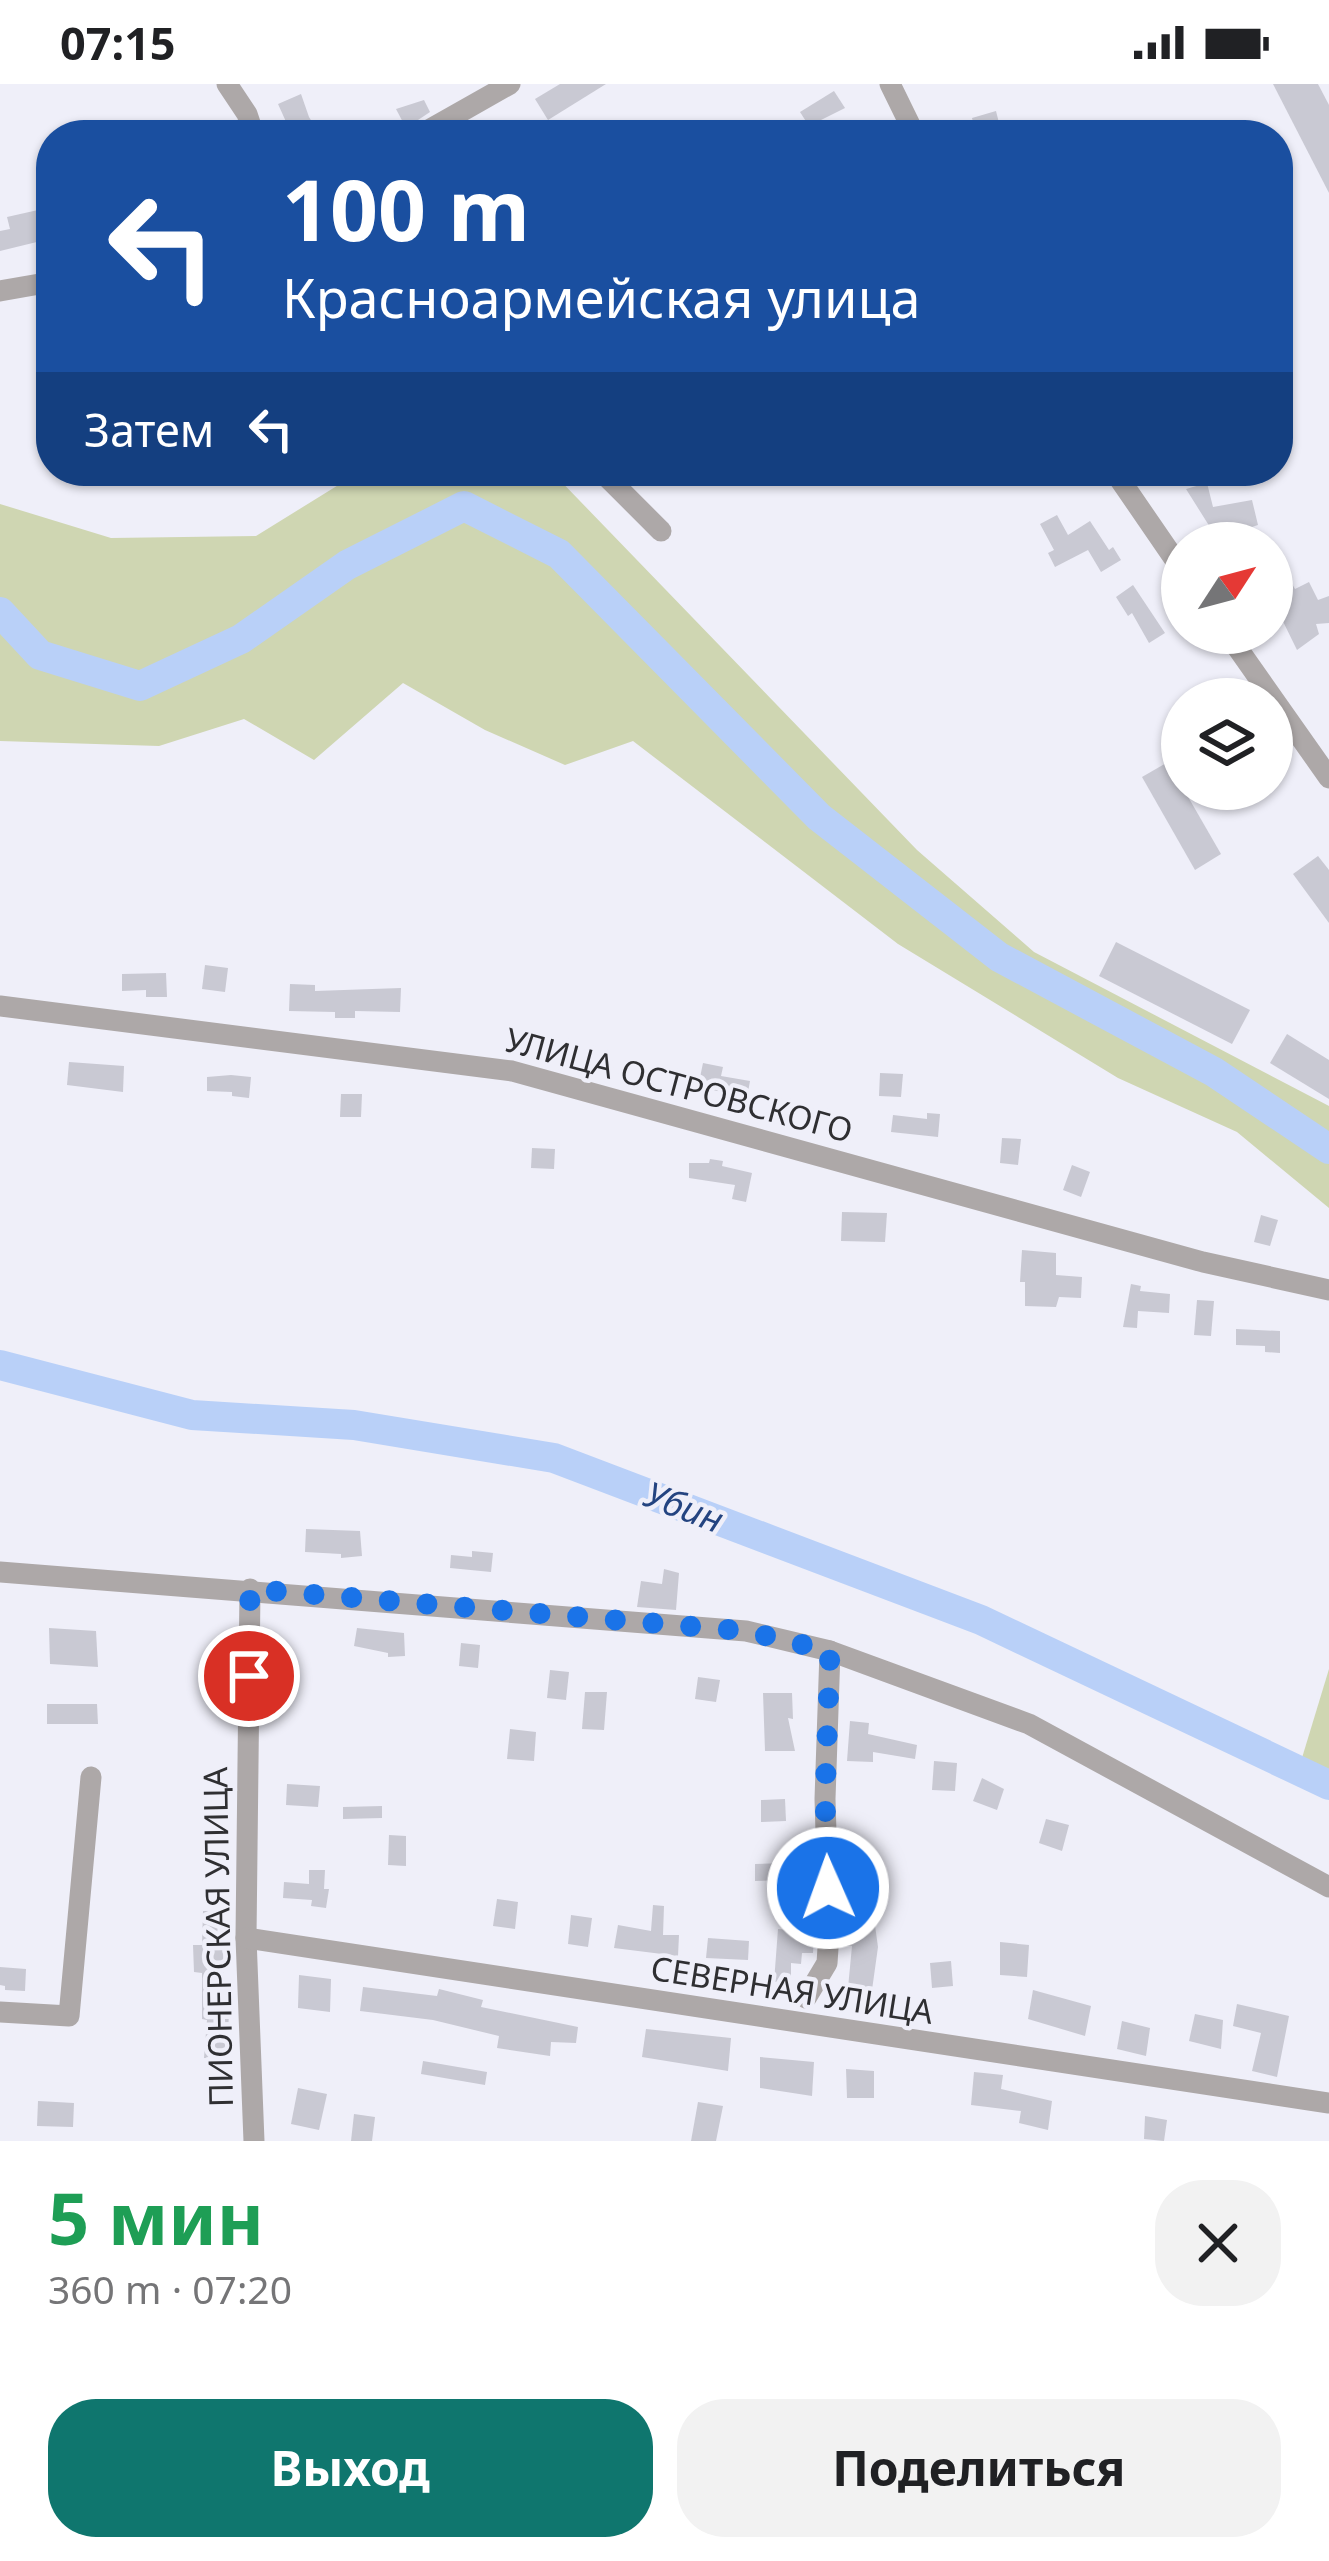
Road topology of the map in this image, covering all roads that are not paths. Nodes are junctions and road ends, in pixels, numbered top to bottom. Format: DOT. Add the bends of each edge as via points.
graph roads {
  1 [pos="227,84"];
  2 [pos="510,84"];
  3 [pos="890,84"];
  4 [pos="249,120"];
  5 [pos="446,120"];
  6 [pos="908,120"];
  7 [pos="36,285"];
  8 [pos="0,291"];
  9 [pos="616,486"];
  10 [pos="1124,486"];
  11 [pos="662,531"];
  12 [pos="1161,539"];
  13 [pos="1241,654"];
  14 [pos="1329,778"];
  15 [pos="0,1006"];
  16 [pos="1329,1290"];
  17 [pos="0,1572"];
  18 [pos="250,1589"];
  19 [pos="830,1651"];
  20 [pos="91,1778"];
  21 [pos="1329,1887"];
  22 [pos="246,1938"];
  23 [pos="806,1998"];
  24 [pos="0,2012"];
  25 [pos="1329,2103"];
  26 [pos="254,2141"];
  1 -- 4 [label="street"];
  2 -- 5 [label="street"];
  3 -- 6 [label="street"];
  7 -- 8 [label="street"];
  9 -- 11 [label="street"];
  10 -- 12 [label="street"];
  13 -- 14 [label="street"];
  15 -- 16 [label="street, УЛИЦА ОСТРОВСКОГО" via="512,1071"];
  17 -- 18 [label="street"];
  18 -- 19 [label="street" via="746,1631"];
  18 -- 22 [label="street, ПИОНЕРСКАЯ УЛИЦА"];
  19 -- 21 [label="street" via="1029,1724"];
  19 -- 23 [label="street" via="829,1933 826,1964"];
  20 -- 24 [label="street" via="70,2017"];
  22 -- 25 [label="street, СЕВЕРНАЯ УЛИЦА"];
  22 -- 26 [label="street, ПИОНЕРСКАЯ УЛИЦА"];
}
